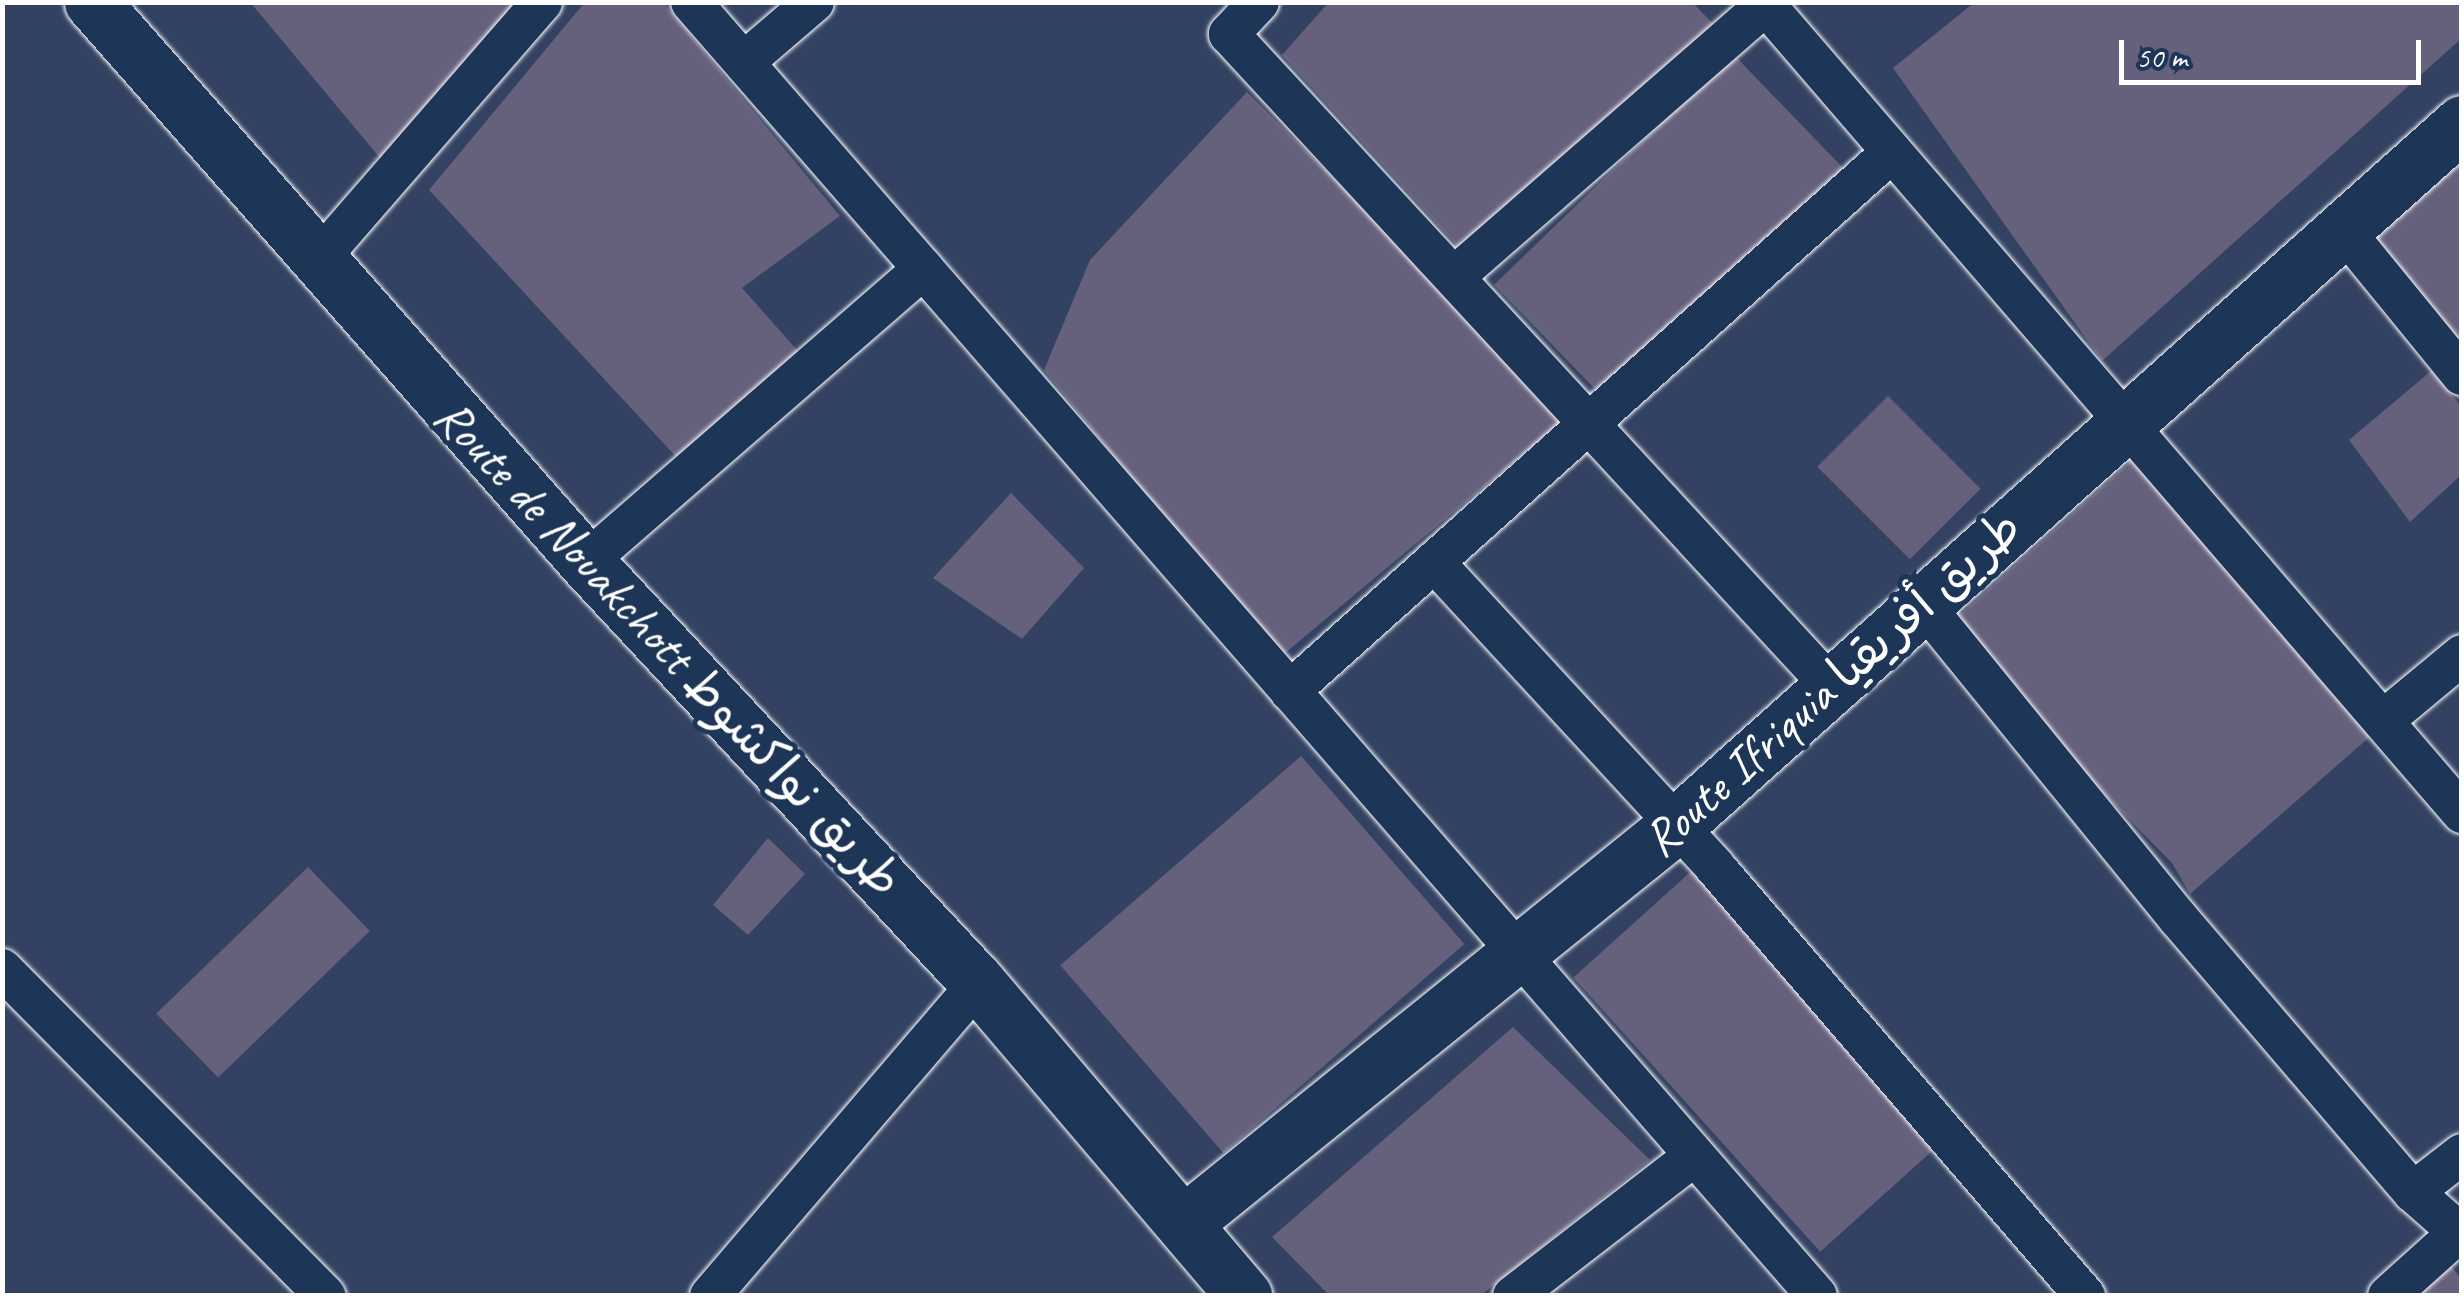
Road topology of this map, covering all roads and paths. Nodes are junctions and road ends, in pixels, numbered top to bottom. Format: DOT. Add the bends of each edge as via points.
graph roads {
  1 [pos="92,2"];
  2 [pos="542,2"];
  3 [pos="691,2"];
  4 [pos="814,2"];
  5 [pos="1258,2"];
  6 [pos="1765,4"];
  7 [pos="744,62"];
  8 [pos="2462,123"];
  9 [pos="1892,152"];
  10 [pos="2342,228"];
  11 [pos="317,261"];
  12 [pos="923,268"];
  13 [pos="1455,276"];
  14 [pos="2462,374"];
  15 [pos="2127,419"];
  16 [pos="1592,420"];
  17 [pos="586,562"];
  18 [pos="1434,562"];
  19 [pos="1922,603"];
  20 [pos="2462,655"];
  21 [pos="1830,685"];
  22 [pos="1290,691"];
  23 [pos="2384,718"];
  24 [pos="2462,813"];
  25 [pos="1673,828"];
  26 [pos="1518,954"];
  27 [pos="2,970"];
  28 [pos="978,983"];
  29 [pos="2462,1154"];
  30 [pos="1694,1156"];
  31 [pos="2413,1192"];
  32 [pos="1184,1222"];
  33 [pos="2460,1233"];
  34 [pos="326,1296"];
  35 [pos="710,1296"];
  36 [pos="1244,1296"];
  37 [pos="1513,1296"];
  38 [pos="1816,1296"];
  39 [pos="2085,1296"];
  40 [pos="2388,1296"];
  1 -- 11 [label="main road, Route de Nouakchott طريق نواكشوط"];
  2 -- 11 [label="street"];
  3 -- 7 [label="street"];
  4 -- 7 [label="street"];
  5 -- 13 [label="street" via="1228,34"];
  6 -- 9 [label="street"];
  6 -- 13 [label="street"];
  7 -- 12 [label="street"];
  8 -- 10 [label="main road, Route Ifriquia طريق أفريقيا"];
  9 -- 15 [label="street"];
  9 -- 16 [label="street"];
  10 -- 14 [label="street"];
  10 -- 15 [label="main road, Route Ifriquia طريق أفريقيا"];
  11 -- 17 [label="main road, Route de Nouakchott طريق نواكشوط"];
  12 -- 17 [label="street"];
  12 -- 22 [label="street"];
  13 -- 16 [label="street"];
  15 -- 19 [label="main road, Route Ifriquia طريق أفريقيا"];
  15 -- 23 [label="street"];
  16 -- 18 [label="street"];
  16 -- 21 [label="street"];
  17 -- 28 [label="main road, Route de Nouakchott طريق نواكشوط"];
  18 -- 22 [label="street"];
  18 -- 25 [label="street"];
  19 -- 21 [label="main road, Route Ifriquia طريق أفريقيا"];
  19 -- 31 [label="street" via="2025,738"];
  20 -- 23 [label="street"];
  21 -- 25 [label="main road, Route Ifriquia طريق أفريقيا"];
  22 -- 26 [label="street"];
  23 -- 24 [label="street"];
  25 -- 26 [label="main road, Route Ifriquia طريق أفريقيا"];
  25 -- 39 [label="street"];
  26 -- 30 [label="street"];
  26 -- 32 [label="main road, Route Ifriquia طريق أفريقيا"];
  27 -- 34 [label="street"];
  28 -- 32 [label="main road, Route de Nouakchott طريق نواكشوط"];
  28 -- 35 [label="street"];
  29 -- 31 [label="street"];
  30 -- 37 [label="street"];
  30 -- 38 [label="street"];
  31 -- 33 [label="street"];
  32 -- 36 [label="main road, Route de Nouakchott طريق نواكشوط"];
  33 -- 40 [label="street"];
}
